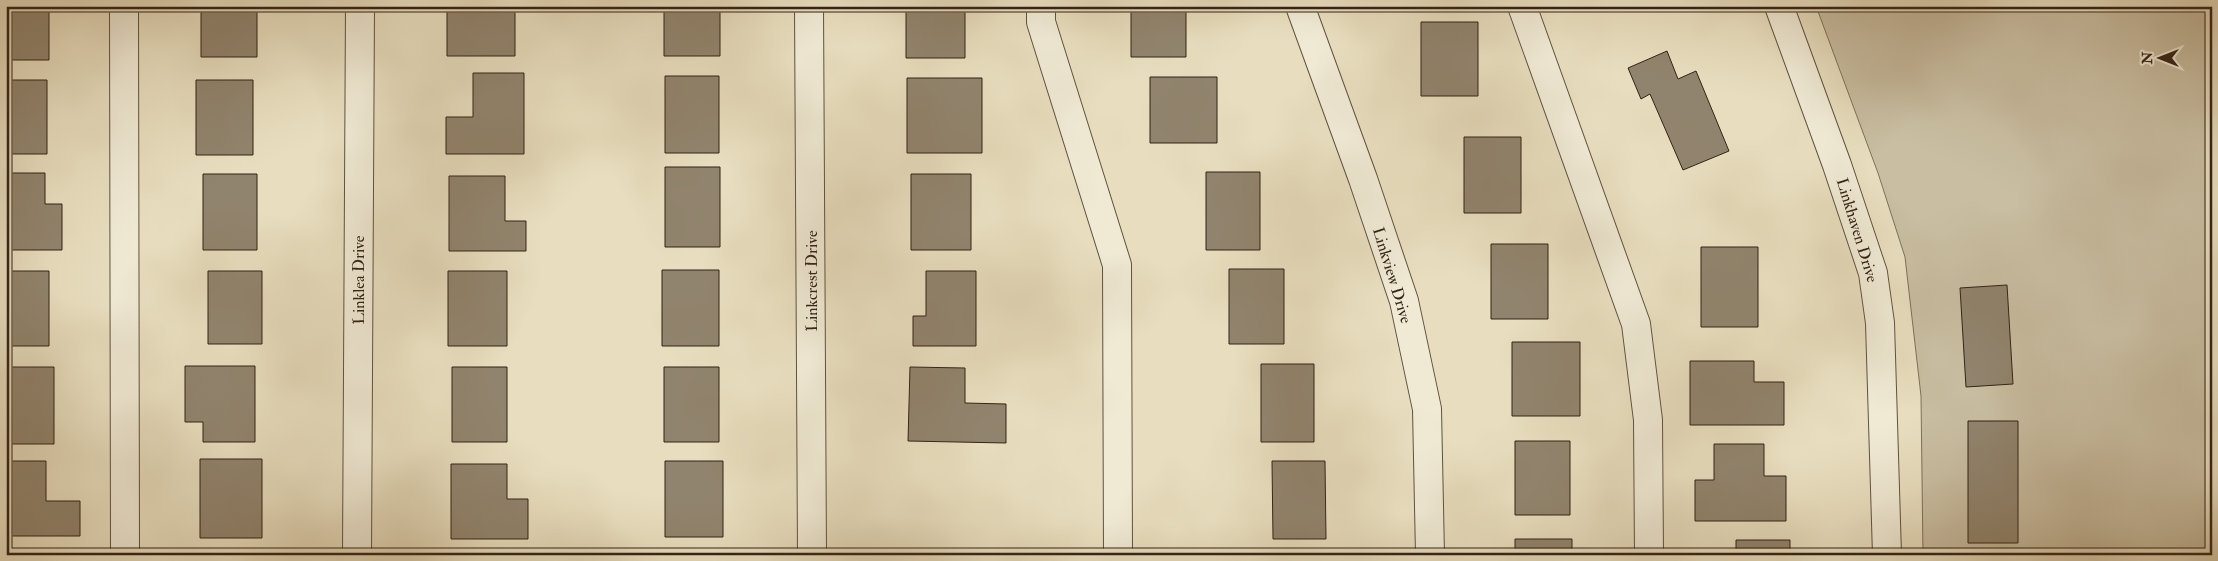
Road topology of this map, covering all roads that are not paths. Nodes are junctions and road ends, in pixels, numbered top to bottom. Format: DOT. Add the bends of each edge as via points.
graph roads {
  1 [pos="124,6"];
  2 [pos="360,6"];
  3 [pos="809,6"];
  4 [pos="1041,6"];
  5 [pos="1300,6"];
  6 [pos="1522,6"];
  7 [pos="1779,6"];
  8 [pos="125,555"];
  9 [pos="357,555"];
  10 [pos="812,555"];
  11 [pos="1118,555"];
  12 [pos="1430,555"];
  13 [pos="1649,555"];
  14 [pos="1887,555"];
  1 -- 8 [label="street"];
  2 -- 9 [label="street, Linklea Drive"];
  3 -- 10 [label="street, Linkcrest Drive"];
  4 -- 11 [label="street" via="1041,22 1117,265"];
  5 -- 12 [label="street, Linkview Drive" via="1404,301 1427,409"];
  6 -- 13 [label="street" via="1636,324 1648,420"];
  7 -- 14 [label="street, Linkhaven Drive" via="1873,273 1880,322"];
}
